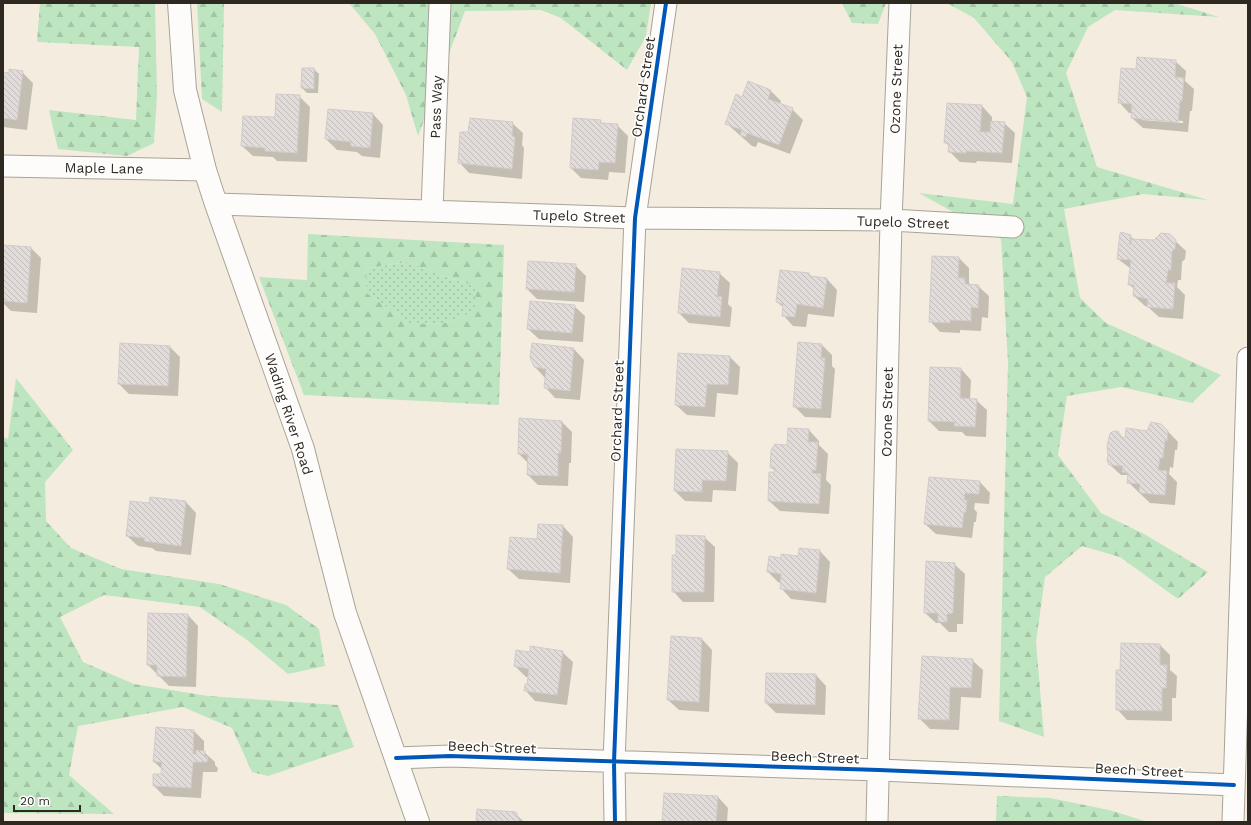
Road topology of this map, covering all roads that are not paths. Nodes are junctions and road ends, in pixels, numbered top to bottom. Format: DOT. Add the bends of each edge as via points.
graph roads {
  1 [pos="179,3"];
  2 [pos="440,3"];
  3 [pos="666,3"];
  4 [pos="900,3"];
  5 [pos="3,166"];
  6 [pos="205,170"];
  7 [pos="216,204"];
  8 [pos="432,211"];
  9 [pos="635,218"];
  10 [pos="891,220"];
  11 [pos="1013,227"];
  12 [pos="1248,358"];
  13 [pos="396,758"];
  14 [pos="614,762"];
  15 [pos="879,770"];
  16 [pos="1234,785"];
  17 [pos="418,822"];
  18 [pos="615,822"];
  19 [pos="877,822"];
  20 [pos="1233,822"];
  1 -- 6 [label="main road, Wading River Road" via="185,90"];
  2 -- 8 [label="street, Pass Way"];
  3 -- 9 [label="street, Orchard Street"];
  4 -- 10 [label="street, Ozone Street"];
  5 -- 6 [label="street, Maple Lane"];
  6 -- 7 [label="main road, Wading River Road"];
  7 -- 8 [label="street, Tupelo Street"];
  7 -- 13 [label="main road, Wading River Road" via="303,449 345,613"];
  8 -- 9 [label="street, Tupelo Street"];
  9 -- 10 [label="street, Tupelo Street"];
  9 -- 14 [label="street, Orchard Street"];
  10 -- 11 [label="street, Tupelo Street"];
  10 -- 15 [label="street, Ozone Street"];
  12 -- 16 [label="street"];
  13 -- 14 [label="street, Beech Street" via="450,756"];
  13 -- 17 [label="main road, Wading River Road"];
  14 -- 15 [label="street, Beech Street"];
  14 -- 18 [label="street, Orchard Street"];
  15 -- 16 [label="street, Beech Street"];
  15 -- 19 [label="street, Ozone Street"];
  16 -- 20 [label="street"];
}
